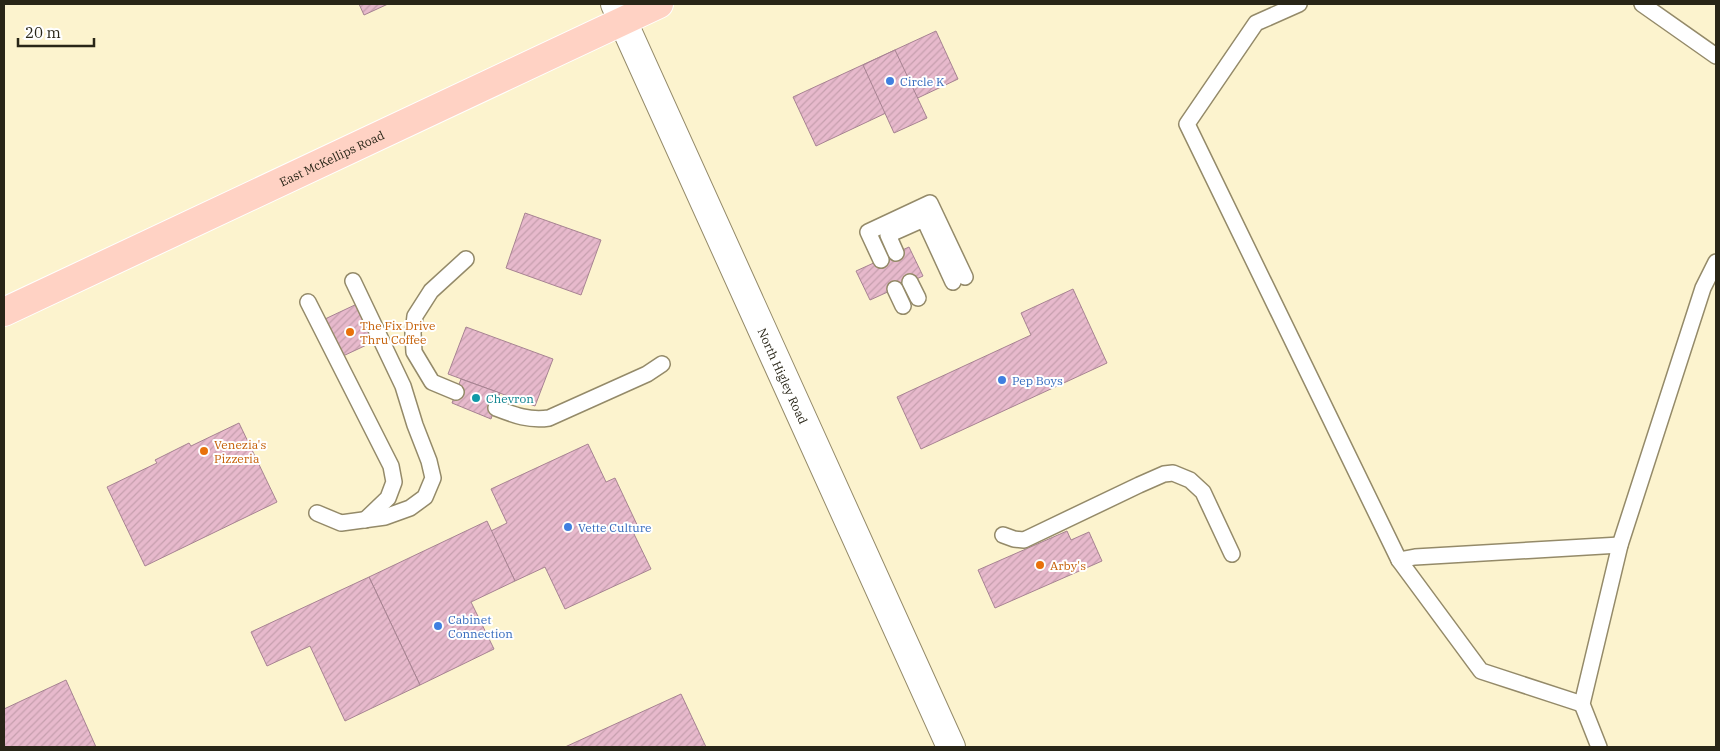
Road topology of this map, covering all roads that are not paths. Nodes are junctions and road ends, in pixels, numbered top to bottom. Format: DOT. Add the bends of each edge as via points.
graph roads {
  1 [pos="659,4"];
  2 [pos="1299,4"];
  3 [pos="1642,4"];
  4 [pos="619,12"];
  5 [pos="1716,56"];
  6 [pos="896,253"];
  7 [pos="466,259"];
  8 [pos="881,260"];
  9 [pos="1716,262"];
  10 [pos="353,281"];
  11 [pos="910,282"];
  12 [pos="895,289"];
  13 [pos="918,298"];
  14 [pos="308,302"];
  15 [pos="903,306"];
  16 [pos="4,312"];
  17 [pos="662,364"];
  18 [pos="456,392"];
  19 [pos="496,408"];
  20 [pos="317,513"];
  21 [pos="365,520"];
  22 [pos="1003,535"];
  23 [pos="1620,545"];
  24 [pos="1232,554"];
  25 [pos="1399,560"];
  26 [pos="1582,704"];
  27 [pos="951,747"];
  28 [pos="1599,747"];
  1 -- 4 [label="main road, East McKellips Road"];
  2 -- 25 [label="lane" via="1256,23 1187,124"];
  3 -- 5 [label="lane"];
  4 -- 16 [label="main road, East McKellips Road"];
  4 -- 27 [label="main road, North Higley Road"];
  6 -- 8 [label="lane" via="888,235 924,219 959,279 930,203 868,232"];
  7 -- 18 [label="lane" via="431,291 415,316 413,333 414,352 432,382"];
  9 -- 23 [label="lane" via="1702,288"];
  10 -- 21 [label="lane" via="403,386 433,478 425,497 410,508"];
  11 -- 13 [label="lane"];
  12 -- 15 [label="lane"];
  14 -- 21 [label="lane" via="390,466 394,482 388,498"];
  17 -- 19 [label="lane" via="639,378 549,418 526,419"];
  20 -- 21 [label="lane" via="341,523"];
  22 -- 24 [label="lane" via="1024,540 1139,485 1173,473 1190,480 1202,492"];
  23 -- 25 [label="lane"];
  23 -- 26 [label="lane"];
  25 -- 26 [label="lane" via="1481,671"];
  26 -- 28 [label="lane"];
}
